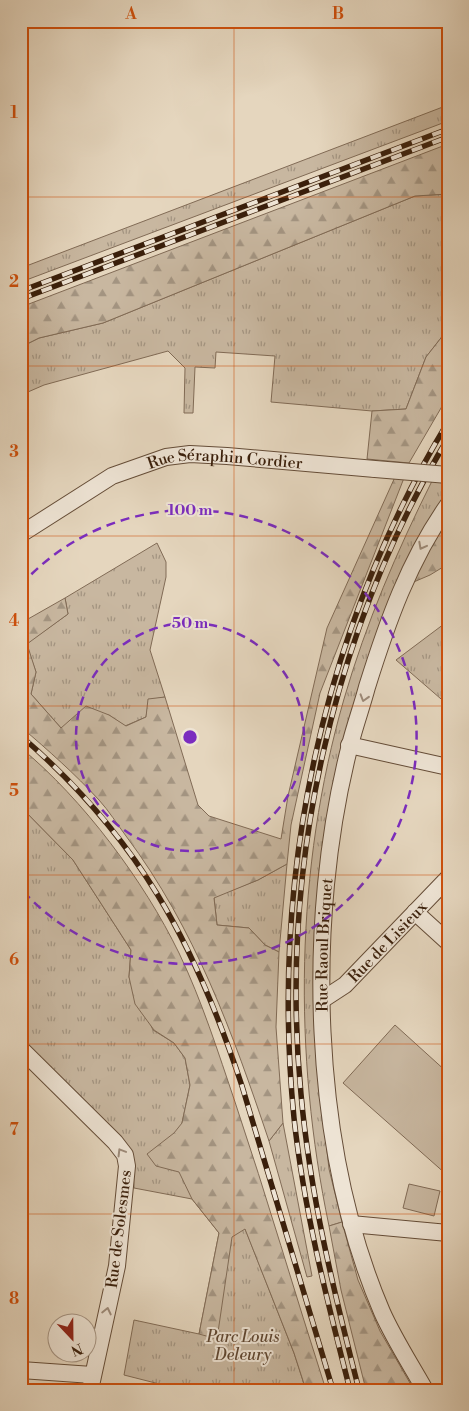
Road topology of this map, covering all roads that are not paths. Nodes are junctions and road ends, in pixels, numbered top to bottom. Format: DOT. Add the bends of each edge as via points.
graph roads {
  1 [pos="448,475"];
  2 [pos="448,505"];
  3 [pos="21,534"];
  4 [pos="350,745"];
  5 [pos="448,767"];
  6 [pos="448,878"];
  7 [pos="415,912"];
  8 [pos="448,942"];
  9 [pos="322,1000"];
  10 [pos="21,1050"];
  11 [pos="351,1224"];
  12 [pos="448,1233"];
  13 [pos="21,1370"];
  14 [pos="91,1383"];
  15 [pos="426,1390"];
  1 -- 3 [label="street, Rue Séraphin Cordier, bridge" via="227,456 190,454 166,457 112,476"];
  2 -- 4 [label="street, Rue Raoul Briquet, one-way" via="426,538 400,590"];
  4 -- 5 [label="street"];
  4 -- 9 [label="street, Rue Raoul Briquet" via="336,813 326,892"];
  6 -- 7 [label="street, Rue de Lisieux"];
  7 -- 8 [label="street"];
  7 -- 9 [label="street, Rue de Lisieux" via="346,984"];
  9 -- 11 [label="street, Rue Raoul Briquet" via="330,1117"];
  14 -- 10 [label="street, Rue de Solesmes, one-way" via="117,1266 127,1166 125,1156 115,1142"];
  11 -- 12 [label="street"];
  11 -- 15 [label="street, Rue Raoul Briquet" via="382,1312"];
  13 -- 14 [label="street"];
}
